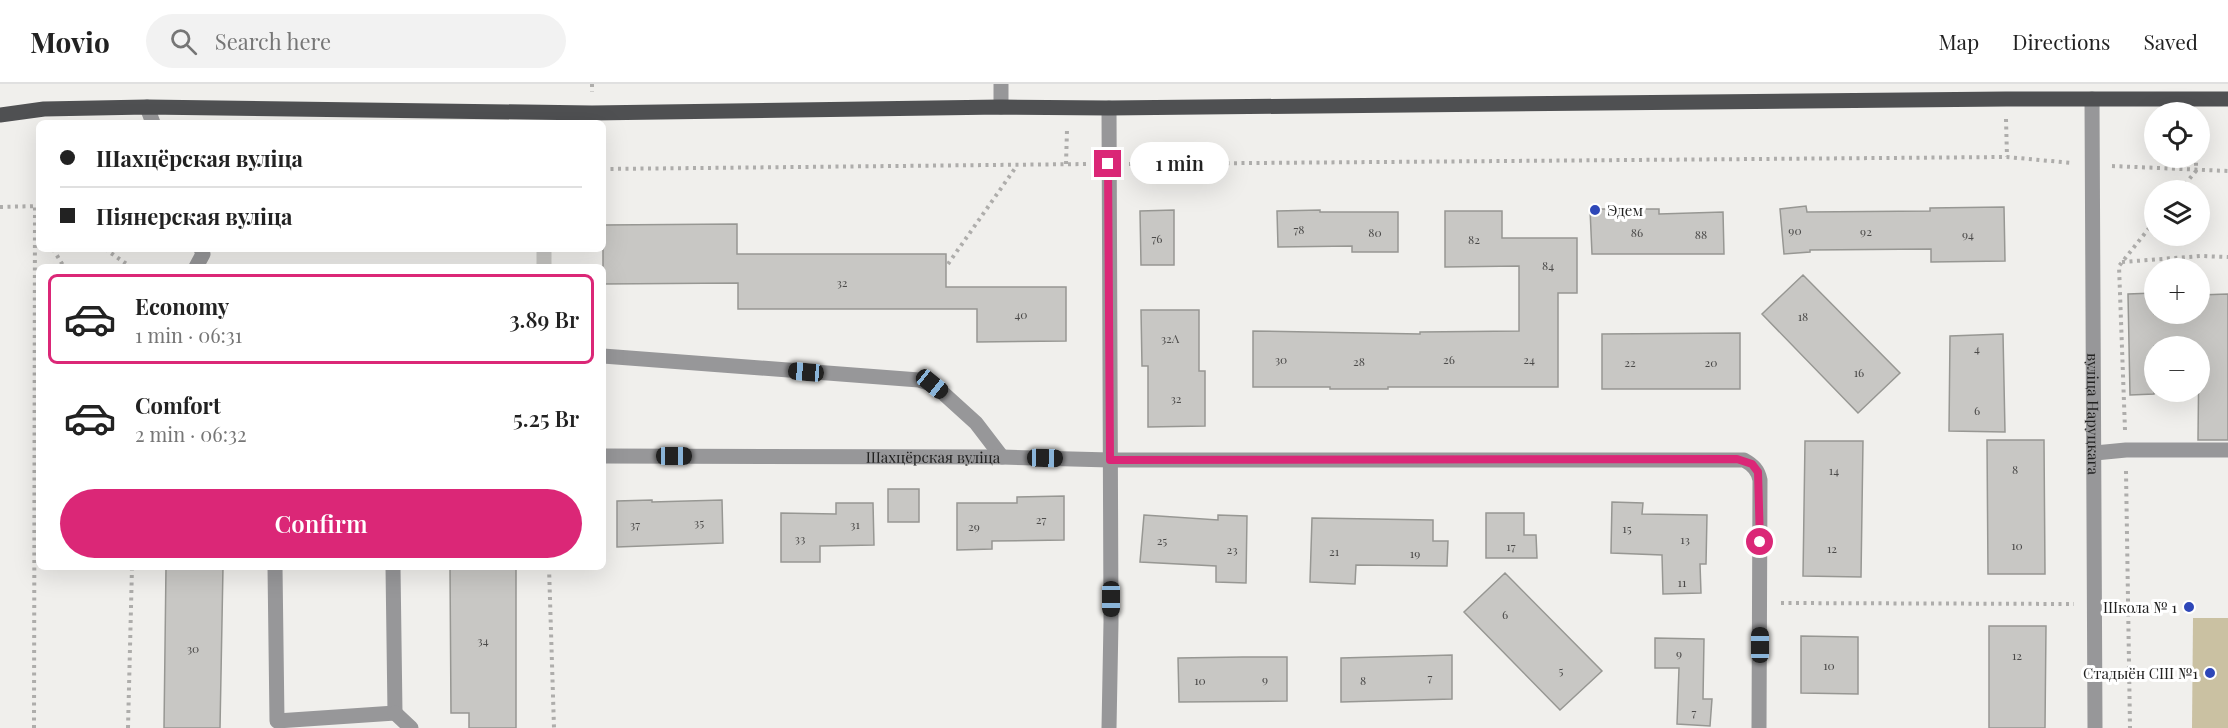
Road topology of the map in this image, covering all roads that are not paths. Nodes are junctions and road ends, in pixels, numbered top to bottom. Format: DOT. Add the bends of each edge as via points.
graph roads {
  1 [pos="1001,84"];
  2 [pos="2092,99"];
  3 [pos="2228,99"];
  4 [pos="147,107"];
  5 [pos="1001,107"];
  6 [pos="1109,108"];
  7 [pos="0,115"];
  8 [pos="545,118"];
  9 [pos="152,120"];
  10 [pos="606,356"];
  11 [pos="2228,450"];
  12 [pos="2095,453"];
  13 [pos="606,456"];
  14 [pos="1002,457"];
  15 [pos="1110,460"];
  16 [pos="275,570"];
  17 [pos="393,570"];
  18 [pos="395,713"];
  19 [pos="411,728"];
  20 [pos="1109,728"];
  21 [pos="1760,728"];
  22 [pos="2095,728"];
  1 -- 5 [label="street"];
  2 -- 3 [label="main road"];
  2 -- 6 [label="main road"];
  2 -- 12 [label="street, вуліца Наруцкага"];
  4 -- 7 [label="main road" via="44,109"];
  4 -- 8 [label="main road"];
  4 -- 9 [label="street"];
  5 -- 6 [label="main road"];
  5 -- 8 [label="main road"];
  6 -- 15 [label="street"];
  10 -- 14 [label="street" via="919,380 932,384 976,423"];
  11 -- 12 [label="street"];
  12 -- 22 [label="street, вуліца Наруцкага"];
  13 -- 14 [label="street, Шахцёрская вуліца"];
  14 -- 15 [label="street, Шахцёрская вуліца"];
  15 -- 20 [label="street"];
  15 -- 21 [label="street, Шахцёрская вуліца" via="1744,460 1752,464 1760,480"];
  16 -- 18 [label="street" via="277,721"];
  17 -- 18 [label="street"];
  18 -- 19 [label="street"];
}
